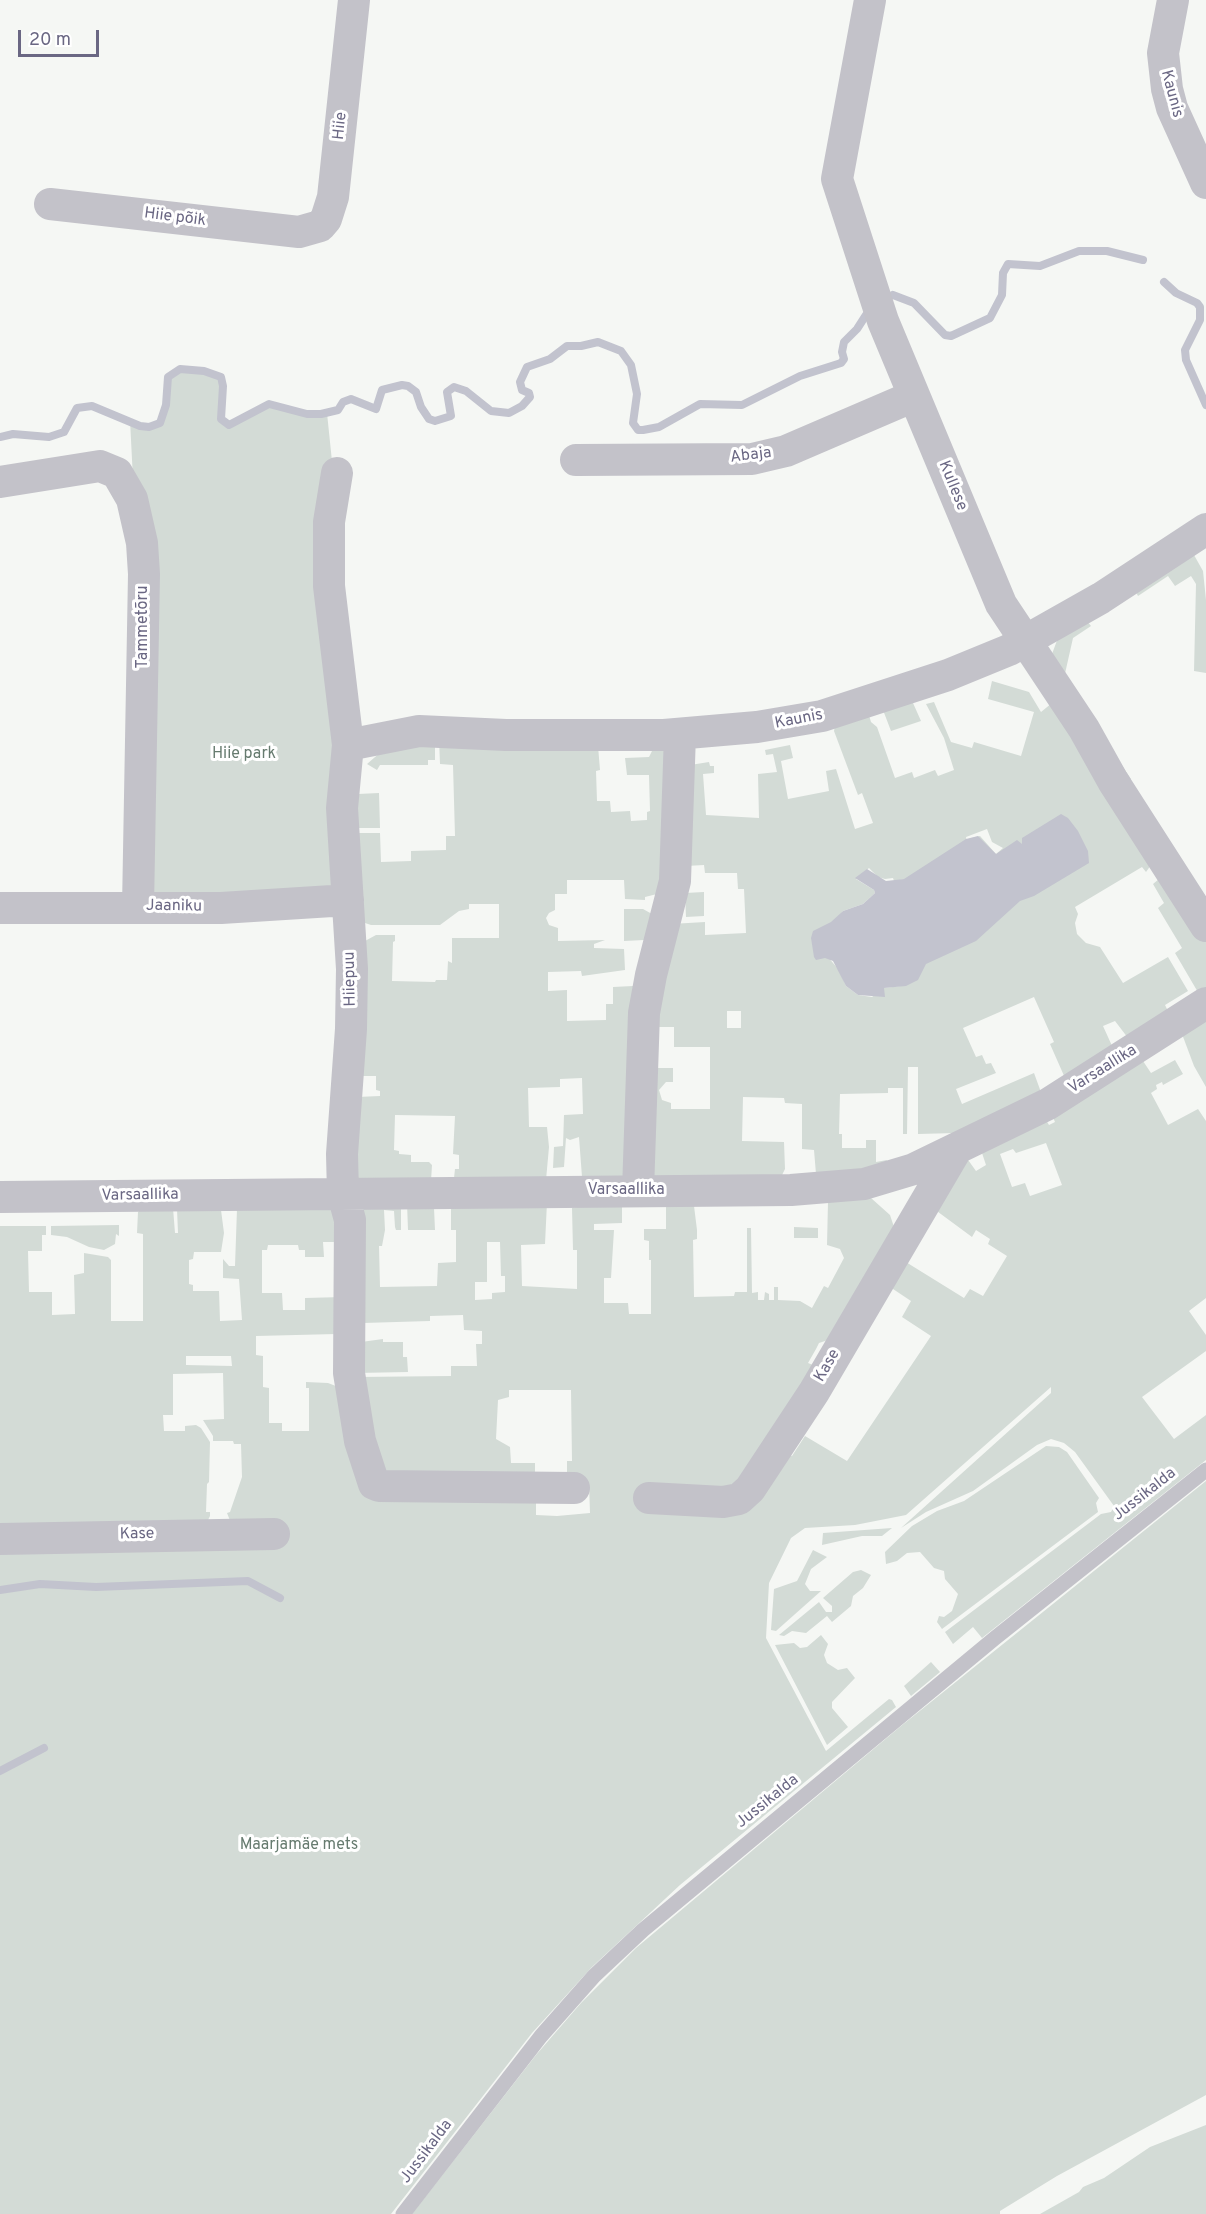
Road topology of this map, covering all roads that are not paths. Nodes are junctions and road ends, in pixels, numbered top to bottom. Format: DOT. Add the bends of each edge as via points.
graph roads {
  1 [pos="354,0"];
  2 [pos="870,0"];
  3 [pos="1173,0"];
  4 [pos="1206,183"];
  5 [pos="50,204"];
  6 [pos="299,232"];
  7 [pos="914,396"];
  8 [pos="576,460"];
  9 [pos="337,473"];
  10 [pos="0,482"];
  11 [pos="1206,529"];
  12 [pos="1024,642"];
  13 [pos="680,734"];
  14 [pos="348,745"];
  15 [pos="348,900"];
  16 [pos="138,907"];
  17 [pos="0,908"];
  18 [pos="1206,926"];
  19 [pos="1206,1003"];
  20 [pos="956,1150"];
  21 [pos="871,1183"];
  22 [pos="638,1191"];
  23 [pos="343,1194"];
  24 [pos="0,1197"];
  25 [pos="906,1233"];
  26 [pos="1206,1470"];
  27 [pos="574,1488"];
  28 [pos="649,1498"];
  29 [pos="274,1534"];
  30 [pos="0,1539"];
  31 [pos="403,2214"];
  1 -- 6 [label="street, Hiie" via="331,208 320,226"];
  2 -- 7 [label="street, Kullese" via="837,178 883,321"];
  3 -- 4 [label="street, Kaunis" via="1162,53 1167,89"];
  5 -- 6 [label="street, Hiie põik"];
  7 -- 8 [label="street, Abaja" via="786,451 752,459"];
  7 -- 12 [label="street, Kullese" via="997,595"];
  9 -- 14 [label="street, Hiiepuu" via="329,522 329,586"];
  10 -- 16 [label="street, Tammetõru" via="100,466 117,473 132,499 141,534 144,574"];
  11 -- 12 [label="street, Kaunis" via="1101,598"];
  12 -- 13 [label="street, Kaunis" via="948,675 822,716"];
  12 -- 18 [label="street, Kullese" via="1084,729"];
  13 -- 14 [label="street, Kaunis" via="419,731"];
  13 -- 22 [label="street" via="675,881 644,1013"];
  14 -- 15 [label="street, Hiiepuu" via="342,808"];
  15 -- 16 [label="street, Jaaniku" via="220,908"];
  15 -- 23 [label="street, Hiiepuu" via="352,1007 343,1131"];
  16 -- 17 [label="street, Jaaniku"];
  19 -- 20 [label="street, Varsaallika" via="1075,1088"];
  20 -- 21 [label="street, Varsaallika"];
  20 -- 25 [label="street, Kase"];
  21 -- 22 [label="street, Varsaallika" via="791,1190"];
  21 -- 25 [label="street" via="893,1200"];
  22 -- 23 [label="street, Varsaallika"];
  23 -- 24 [label="street, Varsaallika"];
  23 -- 27 [label="street, Hiiepuu" via="350,1221 351,1393 360,1442 374,1484"];
  25 -- 28 [label="street, Kase" via="814,1392 750,1489 739,1499 723,1502"];
  26 -- 31 [label="lane, Jussikalda" via="668,1907 594,1976 541,2036"];
  29 -- 30 [label="street, Kase"];
}
